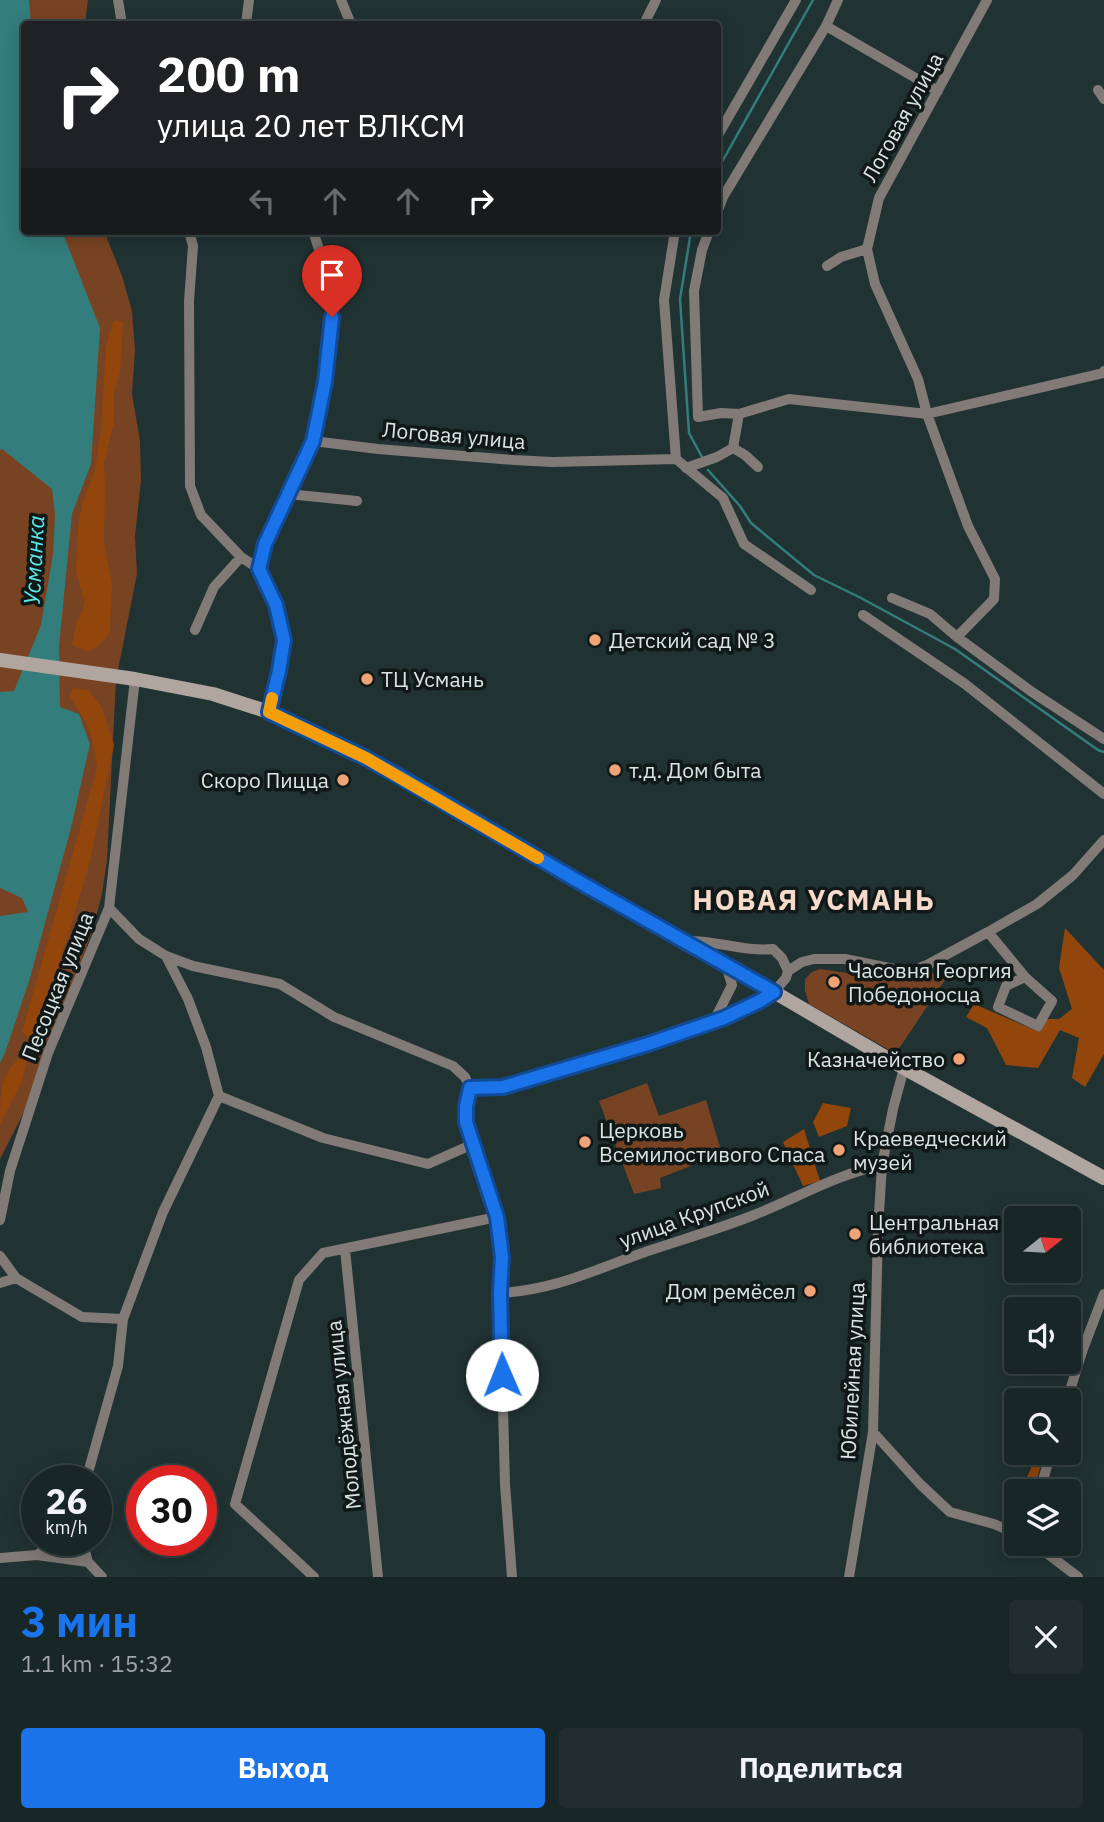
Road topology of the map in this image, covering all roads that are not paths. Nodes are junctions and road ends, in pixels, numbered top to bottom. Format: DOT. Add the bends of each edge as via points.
graph roads {
  1 [pos="118,0"];
  2 [pos="249,0"];
  3 [pos="341,0"];
  4 [pos="656,0"];
  5 [pos="796,0"];
  6 [pos="838,0"];
  7 [pos="987,0"];
  8 [pos="122,21"];
  9 [pos="246,21"];
  10 [pos="350,21"];
  11 [pos="646,21"];
  12 [pos="826,26"];
  13 [pos="938,91"];
  14 [pos="721,130"];
  15 [pos="721,202"];
  16 [pos="190,235"];
  17 [pos="314,235"];
  18 [pos="674,235"];
  19 [pos="708,235"];
  20 [pos="867,249"];
  21 [pos="827,266"];
  22 [pos="1104,371"];
  23 [pos="739,414"];
  24 [pos="927,414"];
  25 [pos="313,441"];
  26 [pos="733,448"];
  27 [pos="676,459"];
  28 [pos="686,467"];
  29 [pos="758,467"];
  30 [pos="288,494"];
  31 [pos="357,501"];
  32 [pos="241,557"];
  33 [pos="259,569"];
  34 [pos="811,590"];
  35 [pos="892,598"];
  36 [pos="863,615"];
  37 [pos="195,629"];
  38 [pos="957,637"];
  39 [pos="0,660"];
  40 [pos="130,678"];
  41 [pos="269,712"];
  42 [pos="1104,739"];
  43 [pos="1104,794"];
  44 [pos="1104,840"];
  45 [pos="110,906"];
  46 [pos="989,932"];
  47 [pos="683,941"];
  48 [pos="166,956"];
  49 [pos="726,965"];
  50 [pos="788,971"];
  51 [pos="1025,977"];
  52 [pos="774,992"];
  53 [pos="713,1021"];
  54 [pos="904,1068"];
  55 [pos="470,1088"];
  56 [pos="219,1096"];
  57 [pos="473,1144"];
  58 [pos="882,1165"];
  59 [pos="1104,1178"];
  60 [pos="497,1217"];
  61 [pos="0,1220"];
  62 [pos="345,1249"];
  63 [pos="0,1255"];
  64 [pos="16,1278"];
  65 [pos="0,1283"];
  66 [pos="500,1293"];
  67 [pos="1104,1294"];
  68 [pos="123,1319"];
  69 [pos="1071,1388"];
  70 [pos="873,1432"];
  71 [pos="90,1465"];
  72 [pos="1004,1528"];
  73 [pos="25,1556"];
  74 [pos="44,1556"];
  75 [pos="86,1556"];
  76 [pos="1051,1556"];
  77 [pos="0,1558"];
  78 [pos="88,1562"];
  79 [pos="102,1577"];
  80 [pos="314,1577"];
  81 [pos="379,1577"];
  82 [pos="512,1577"];
  83 [pos="849,1577"];
  84 [pos="1078,1577"];
  1 -- 8 [label="street"];
  2 -- 9 [label="street"];
  3 -- 10 [label="street"];
  4 -- 11 [label="street"];
  5 -- 14 [label="street"];
  6 -- 12 [label="street"];
  7 -- 13 [label="street, Логовая улица"];
  12 -- 13 [label="street"];
  12 -- 15 [label="street"];
  13 -- 20 [label="street, Логовая улица" via="879,198"];
  16 -- 32 [label="street" via="190,486 201,515"];
  17 -- 25 [label="street" via="328,276 332,317"];
  18 -- 27 [label="street" via="664,300"];
  19 -- 23 [label="street" via="694,291 698,417"];
  20 -- 21 [label="street"];
  20 -- 24 [label="street, Логовая улица" via="875,284 918,379"];
  22 -- 24 [label="street"];
  23 -- 24 [label="street" via="789,399"];
  23 -- 26 [label="street"];
  24 -- 38 [label="street, Логовая улица" via="968,526 995,579 994,599"];
  25 -- 27 [label="street, Логовая улица" via="552,462"];
  25 -- 30 [label="street"];
  26 -- 28 [label="street"];
  26 -- 29 [label="street"];
  27 -- 28 [label="street"];
  28 -- 34 [label="street" via="723,498 744,544"];
  30 -- 31 [label="street"];
  30 -- 33 [label="street"];
  32 -- 33 [label="street"];
  32 -- 37 [label="street" via="214,587"];
  33 -- 41 [label="street" via="276,605 284,640"];
  35 -- 38 [label="street" via="930,614"];
  36 -- 43 [label="street" via="965,684"];
  38 -- 42 [label="street"];
  39 -- 40 [label="main road"];
  40 -- 41 [label="main road" via="213,694"];
  40 -- 45 [label="street, Песоцкая улица"];
  41 -- 47 [label="main road" via="366,758"];
  44 -- 46 [label="street" via="1037,904"];
  45 -- 48 [label="street" via="139,939"];
  45 -- 61 [label="street, Песоцкая улица" via="48,1053 10,1171"];
  46 -- 50 [label="street" via="909,972 845,959 814,959"];
  46 -- 51 [label="street"];
  47 -- 49 [label="main road"];
  47 -- 50 [label="street" via="773,949"];
  48 -- 55 [label="street" via="280,984 334,1017 453,1066"];
  48 -- 56 [label="street" via="206,1046"];
  49 -- 52 [label="main road"];
  49 -- 53 [label="street" via="732,985"];
  50 -- 52 [label="street"];
  51 -- 51 [label="street" via="1006,986 998,1007 1038,1026 1052,1001"];
  52 -- 53 [label="street"];
  52 -- 54 [label="main road"];
  53 -- 55 [label="street" via="503,1087"];
  54 -- 58 [label="street"];
  54 -- 59 [label="main road"];
  55 -- 57 [label="street" via="466,1122"];
  56 -- 57 [label="street" via="323,1138 428,1164"];
  56 -- 68 [label="street" via="163,1212"];
  57 -- 60 [label="street"];
  58 -- 66 [label="street, улица Крупской" via="858,1170 752,1216 585,1275 551,1286"];
  58 -- 70 [label="street, Юбилейная улица"];
  60 -- 62 [label="street"];
  60 -- 66 [label="street"];
  62 -- 80 [label="street" via="323,1253 299,1280 235,1504"];
  62 -- 81 [label="street, Молодёжная улица"];
  63 -- 64 [label="street"];
  64 -- 65 [label="street"];
  64 -- 68 [label="street" via="82,1317"];
  66 -- 82 [label="street"];
  67 -- 69 [label="street"];
  68 -- 71 [label="street" via="118,1366"];
  70 -- 72 [label="street" via="950,1512"];
  70 -- 83 [label="street, Юбилейная улица"];
  73 -- 77 [label="street"];
  74 -- 78 [label="street"];
  75 -- 78 [label="street"];
  76 -- 84 [label="street"];
  78 -- 79 [label="street"];
}
